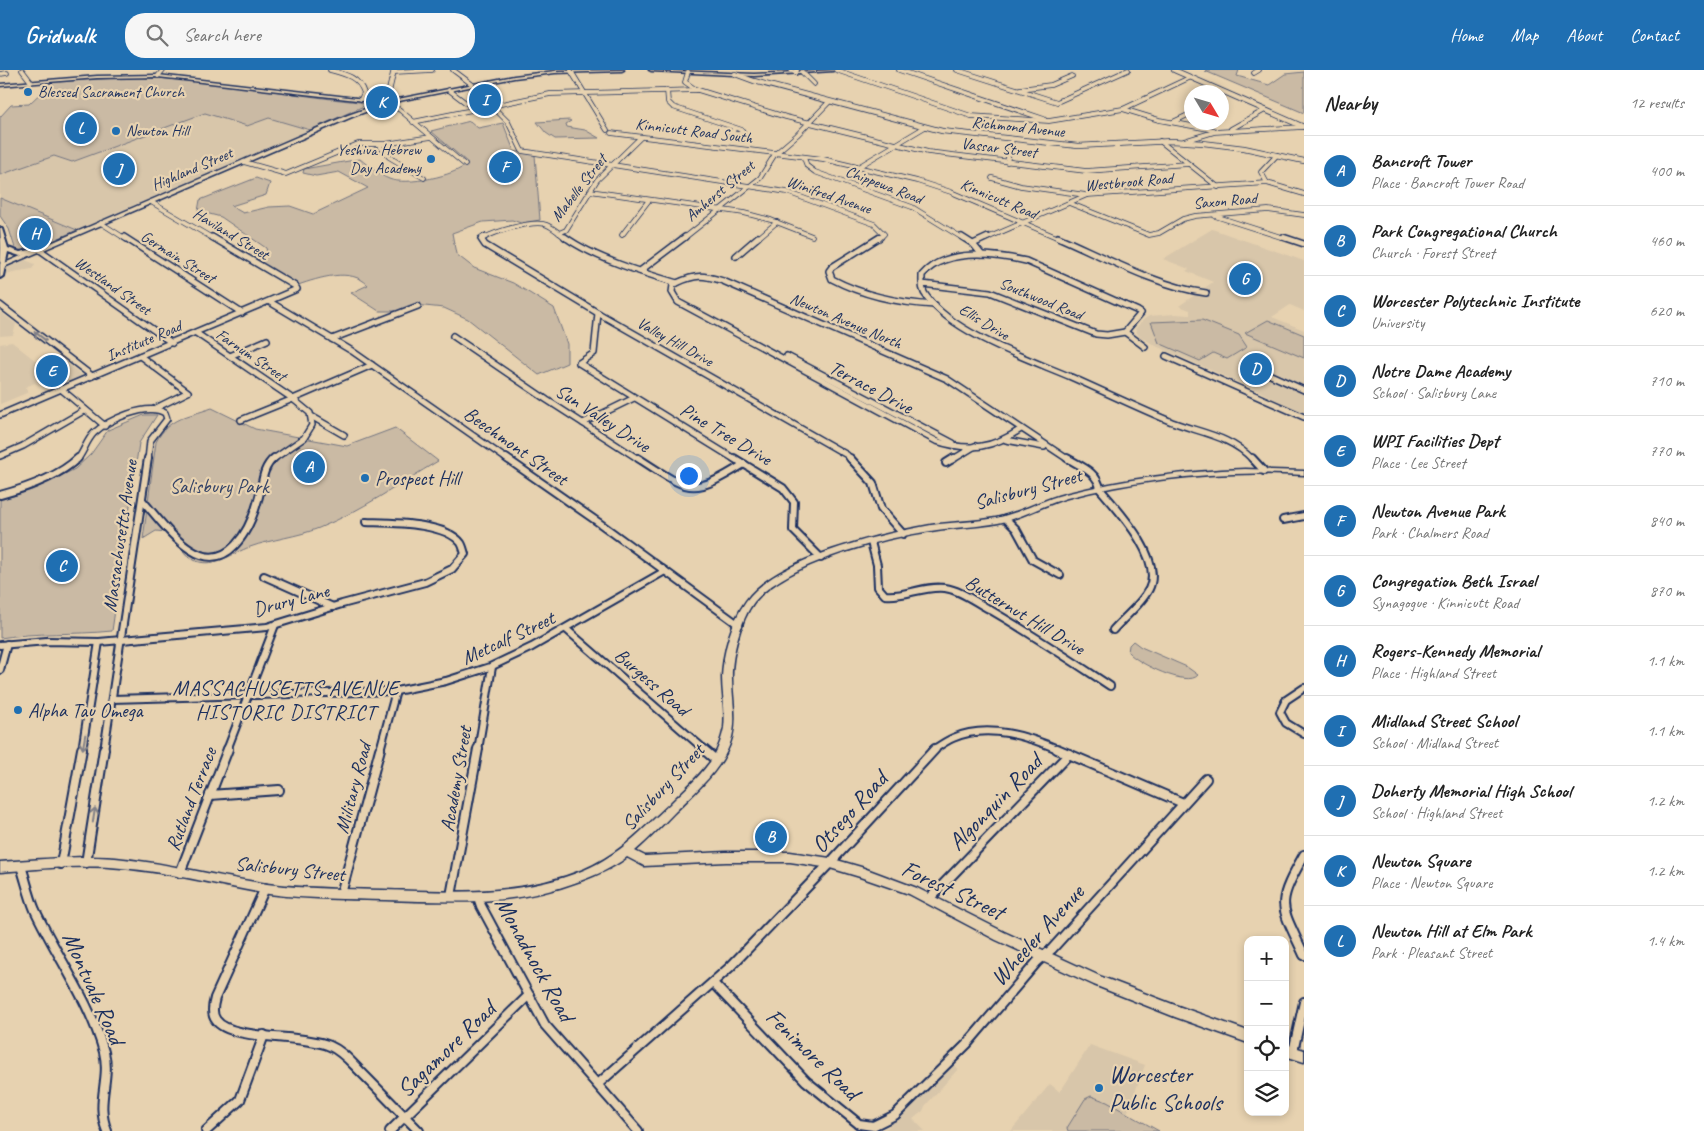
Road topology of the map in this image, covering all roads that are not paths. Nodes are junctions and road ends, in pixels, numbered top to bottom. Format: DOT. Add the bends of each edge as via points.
graph roads {
  1 [pos="22,70"];
  2 [pos="163,70"];
  3 [pos="330,70"];
  4 [pos="432,70"];
  5 [pos="453,70"];
  6 [pos="593,70"];
  7 [pos="622,70"];
  8 [pos="652,70"];
  9 [pos="835,70"];
  10 [pos="899,70"];
  11 [pos="957,70"];
  12 [pos="1128,70"];
  13 [pos="1174,70"];
  14 [pos="1185,70"];
  15 [pos="1260,70"];
  16 [pos="394,71"];
  17 [pos="571,71"];
  18 [pos="796,71"];
  19 [pos="345,72"];
  20 [pos="688,72"];
  21 [pos="735,72"];
  22 [pos="1180,72"];
  23 [pos="7,73"];
  24 [pos="1254,73"];
  25 [pos="0,74"];
  26 [pos="158,76"];
  27 [pos="1072,76"];
  28 [pos="1191,78"];
  29 [pos="31,82"];
  30 [pos="814,84"];
  31 [pos="0,85"];
  32 [pos="473,85"];
  33 [pos="1207,85"];
  34 [pos="1016,89"];
  35 [pos="449,90"];
  36 [pos="668,90"];
  37 [pos="700,90"];
  38 [pos="583,92"];
  39 [pos="1229,94"];
  40 [pos="361,99"];
  41 [pos="374,102"];
  42 [pos="386,102"];
  43 [pos="829,102"];
  44 [pos="492,106"];
  45 [pos="368,109"];
  46 [pos="474,109"];
  47 [pos="1123,109"];
  48 [pos="1265,110"];
  49 [pos="1184,116"];
  50 [pos="1049,121"];
  51 [pos="413,122"];
  52 [pos="810,122"];
  53 [pos="1172,123"];
  54 [pos="1184,125"];
  55 [pos="925,127"];
  56 [pos="1303,127"];
  57 [pos="735,128"];
  58 [pos="607,130"];
  59 [pos="1218,130"];
  60 [pos="1229,130"];
  61 [pos="611,133"];
  62 [pos="641,136"];
  63 [pos="431,137"];
  64 [pos="1012,140"];
  65 [pos="1160,141"];
  66 [pos="1184,141"];
  67 [pos="379,145"];
  68 [pos="895,145"];
  69 [pos="774,154"];
  70 [pos="1278,155"];
  71 [pos="804,158"];
  72 [pos="1304,161"];
  73 [pos="244,162"];
  74 [pos="1007,162"];
  75 [pos="1188,164"];
  76 [pos="465,165"];
  77 [pos="612,165"];
  78 [pos="858,167"];
  79 [pos="424,178"];
  80 [pos="992,178"];
  81 [pos="1267,183"];
  82 [pos="750,186"];
  83 [pos="1218,187"];
  84 [pos="590,191"];
  85 [pos="1304,194"];
  86 [pos="1087,195"];
  87 [pos="649,200"];
  88 [pos="150,202"];
  89 [pos="1069,203"];
  90 [pos="723,209"];
  91 [pos="1212,214"];
  92 [pos="1304,215"];
  93 [pos="777,222"];
  94 [pos="1023,223"];
  95 [pos="101,224"];
  96 [pos="0,230"];
  97 [pos="559,233"];
  98 [pos="622,235"];
  99 [pos="812,236"];
  100 [pos="973,244"];
  101 [pos="1304,244"];
  102 [pos="5,249"];
  103 [pos="40,250"];
  104 [pos="982,255"];
  105 [pos="736,256"];
  106 [pos="1,267"];
  107 [pos="640,271"];
  108 [pos="0,276"];
  109 [pos="677,283"];
  110 [pos="922,284"];
  111 [pos="297,289"];
  112 [pos="1206,293"];
  113 [pos="270,302"];
  114 [pos="0,305"];
  115 [pos="936,305"];
  116 [pos="418,306"];
  117 [pos="242,312"];
  118 [pos="598,313"];
  119 [pos="196,332"];
  120 [pos="1125,332"];
  121 [pos="453,336"];
  122 [pos="332,339"];
  123 [pos="267,340"];
  124 [pos="172,343"];
  125 [pos="1145,347"];
  126 [pos="140,356"];
  127 [pos="230,356"];
  128 [pos="1166,356"];
  129 [pos="1244,363"];
  130 [pos="372,365"];
  131 [pos="92,376"];
  132 [pos="61,390"];
  133 [pos="1304,390"];
  134 [pos="634,398"];
  135 [pos="292,400"];
  136 [pos="154,408"];
  137 [pos="85,410"];
  138 [pos="1,412"];
  139 [pos="311,416"];
  140 [pos="1304,417"];
  141 [pos="241,420"];
  142 [pos="583,423"];
  143 [pos="105,426"];
  144 [pos="1021,429"];
  145 [pos="344,435"];
  146 [pos="1006,440"];
  147 [pos="975,446"];
  148 [pos="1052,450"];
  149 [pos="0,456"];
  150 [pos="946,463"];
  151 [pos="744,464"];
  152 [pos="1264,471"];
  153 [pos="1304,473"];
  154 [pos="1100,489"];
  155 [pos="0,495"];
  156 [pos="142,501"];
  157 [pos="1304,516"];
  158 [pos="1006,519"];
  159 [pos="1283,520"];
  160 [pos="366,522"];
  161 [pos="903,534"];
  162 [pos="871,542"];
  163 [pos="821,558"];
  164 [pos="665,571"];
  165 [pos="1060,575"];
  166 [pos="264,576"];
  167 [pos="333,607"];
  168 [pos="276,625"];
  169 [pos="739,625"];
  170 [pos="566,629"];
  171 [pos="1113,630"];
  172 [pos="121,639"];
  173 [pos="99,642"];
  174 [pos="4,645"];
  175 [pos="492,667"];
  176 [pos="0,670"];
  177 [pos="1110,686"];
  178 [pos="1304,688"];
  179 [pos="396,691"];
  180 [pos="249,695"];
  181 [pos="112,699"];
  182 [pos="1304,734"];
  183 [pos="1069,754"];
  184 [pos="716,760"];
  185 [pos="1206,779"];
  186 [pos="278,790"];
  187 [pos="210,795"];
  188 [pos="1183,803"];
  189 [pos="626,852"];
  190 [pos="1304,855"];
  191 [pos="86,863"];
  192 [pos="61,864"];
  193 [pos="830,864"];
  194 [pos="21,866"];
  195 [pos="0,867"];
  196 [pos="180,873"];
  197 [pos="266,888"];
  198 [pos="341,894"];
  199 [pos="451,896"];
  200 [pos="478,897"];
  201 [pos="929,899"];
  202 [pos="1304,955"];
  203 [pos="1043,956"];
  204 [pos="713,983"];
  205 [pos="529,995"];
  206 [pos="1304,1002"];
  207 [pos="264,1035"];
  208 [pos="1244,1036"];
  209 [pos="1294,1053"];
  210 [pos="598,1084"];
  211 [pos="895,1115"];
  212 [pos="405,1117"];
  213 [pos="107,1131"];
  214 [pos="206,1131"];
  215 [pos="390,1131"];
  216 [pos="419,1131"];
  217 [pos="638,1131"];
  1 -- 29 [label="street"];
  2 -- 26 [label="street"];
  3 -- 19 [label="street"];
  4 -- 16 [label="street"];
  5 -- 32 [label="street"];
  6 -- 7 [label="main road"];
  6 -- 17 [label="main road"];
  8 -- 20 [label="main road"];
  9 -- 18 [label="main road"];
  9 -- 50 [label="street" via="970,116"];
  10 -- 50 [label="street"];
  11 -- 34 [label="street"];
  12 -- 34 [label="street" via="1057,102"];
  13 -- 22 [label="street"];
  14 -- 22 [label="street"];
  15 -- 24 [label="street"];
  16 -- 42 [label="street"];
  17 -- 32 [label="main road" via="529,74"];
  17 -- 38 [label="street"];
  18 -- 21 [label="main road"];
  18 -- 30 [label="street"];
  19 -- 40 [label="street" via="362,86 364,93"];
  20 -- 21 [label="main road"];
  20 -- 37 [label="street" via="685,82"];
  21 -- 43 [label="street, Richmond Avenue" via="738,77"];
  22 -- 28 [label="street"];
  23 -- 25 [label="street"];
  26 -- 29 [label="main road"];
  26 -- 40 [label="main road"];
  27 -- 34 [label="street" via="1051,85"];
  28 -- 33 [label="street"];
  28 -- 47 [label="street"];
  29 -- 31 [label="main road"];
  32 -- 35 [label="main road"];
  35 -- 42 [label="main road"];
  35 -- 46 [label="street"];
  36 -- 37 [label="street"];
  36 -- 38 [label="street"];
  36 -- 57 [label="street" via="668,102 675,108"];
  37 -- 52 [label="street, Vassar Street" via="786,118"];
  38 -- 44 [label="street" via="550,94"];
  38 -- 58 [label="street"];
  39 -- 48 [label="street"];
  40 -- 41 [label="main road"];
  41 -- 42 [label="main road"];
  41 -- 45 [label="main road, Highland Street"];
  42 -- 45 [label="main road, Highland Street"];
  42 -- 51 [label="street"];
  43 -- 52 [label="street, Amherst Street"];
  43 -- 55 [label="street, Richmond Avenue"];
  44 -- 46 [label="street"];
  44 -- 77 [label="street, Winifred Avenue" via="510,125 520,150"];
  45 -- 73 [label="main road, Highland Street"];
  46 -- 51 [label="street"];
  47 -- 50 [label="street"];
  47 -- 53 [label="street"];
  48 -- 56 [label="street"];
  48 -- 60 [label="street"];
  49 -- 53 [label="street"];
  51 -- 63 [label="street"];
  52 -- 68 [label="street, Vassar Street"];
  52 -- 69 [label="street, Amherst Street"];
  53 -- 54 [label="street"];
  55 -- 64 [label="street, Richmond Avenue"];
  55 -- 68 [label="street"];
  56 -- 60 [label="street"];
  59 -- 66 [label="street"];
  61 -- 62 [label="street, Kinnicutt Road South"];
  62 -- 69 [label="street, Kinnicutt Road South"];
  62 -- 77 [label="street, Mabelle Street"];
  63 -- 67 [label="street"];
  63 -- 76 [label="street"];
  64 -- 65 [label="street, Richmond Avenue" via="1078,146"];
  64 -- 74 [label="street"];
  65 -- 66 [label="street, Richmond Avenue"];
  65 -- 75 [label="street"];
  66 -- 70 [label="street, Richmond Avenue" via="1228,145"];
  67 -- 73 [label="street" via="358,144 286,174"];
  67 -- 79 [label="street" via="389,157"];
  68 -- 74 [label="street, Vassar Street"];
  68 -- 78 [label="street"];
  69 -- 71 [label="street, Kinnicutt Road"];
  69 -- 82 [label="street, Amherst Street" via="764,174"];
  70 -- 72 [label="street, Richmond Avenue"];
  70 -- 81 [label="street" via="1261,172"];
  71 -- 78 [label="street, Kinnicutt Road"];
  71 -- 100 [label="street, Chippewa Road" via="807,166 815,172 912,207"];
  73 -- 88 [label="main road, Highland Street"];
  74 -- 75 [label="street, Vassar Street" via="1090,171"];
  75 -- 83 [label="street"];
  77 -- 82 [label="street, Winifred Avenue"];
  77 -- 84 [label="street, Mabelle Street"];
  78 -- 94 [label="street, Kinnicutt Road" via="935,187"];
  80 -- 86 [label="street" via="1021,186"];
  81 -- 83 [label="street, Westbrook Road"];
  81 -- 85 [label="street, Saxon Road"];
  82 -- 90 [label="street, Amherst Street"];
  82 -- 115 [label="street, Winifred Avenue" via="791,193 879,227 884,234 881,237 830,268 832,279 882,298"];
  83 -- 86 [label="street, Westbrook Road"];
  84 -- 87 [label="street"];
  84 -- 97 [label="street, Mabelle Street" via="566,230"];
  86 -- 89 [label="street, Westbrook Road"];
  87 -- 90 [label="street"];
  87 -- 98 [label="street"];
  88 -- 95 [label="main road, Highland Street"];
  88 -- 111 [label="street, Haviland Street"];
  89 -- 91 [label="street, Saxon Road" via="1149,234 1159,233 1186,218"];
  89 -- 94 [label="street, Westbrook Road"];
  90 -- 93 [label="street"];
  90 -- 107 [label="street, Amherst Street"];
  91 -- 92 [label="street, Saxon Road" via="1268,210"];
  91 -- 101 [label="street"];
  93 -- 99 [label="street"];
  93 -- 105 [label="street"];
  94 -- 100 [label="street, Westbrook Road"];
  94 -- 112 [label="street, Kinnicutt Road" via="1158,280"];
  95 -- 103 [label="main road, Highland Street"];
  95 -- 117 [label="street, Germain Street"];
  96 -- 102 [label="main road"];
  97 -- 107 [label="street" via="577,246"];
  97 -- 118 [label="street, Valley Hill Drive" via="539,223 487,236 481,241"];
  100 -- 104 [label="street, Chippewa Road"];
  102 -- 103 [label="main road" via="20,254"];
  102 -- 106 [label="main road"];
  103 -- 106 [label="main road, Highland Street"];
  103 -- 124 [label="street, Westland Street"];
  104 -- 110 [label="street" via="938,262 927,270"];
  104 -- 120 [label="street" via="1026,261 1141,313"];
  106 -- 108 [label="main road"];
  107 -- 109 [label="street"];
  109 -- 144 [label="street, Newton Avenue North" via="703,276 723,281 947,380"];
  109 -- 147 [label="street, Terrace Drive" via="673,285 672,292 678,302 930,438 949,445"];
  110 -- 115 [label="street, Ellis Drive" via="924,294"];
  110 -- 120 [label="street, Southwood Road" via="990,292 1096,334"];
  111 -- 113 [label="street, Institute Road"];
  113 -- 117 [label="street, Institute Road"];
  113 -- 122 [label="street, Beechmont Street"];
  131 -- 114 [label="street, one-way"];
  115 -- 152 [label="street, Ellis Drive" via="963,326 1009,351 1173,422 1222,437 1247,453"];
  116 -- 122 [label="street"];
  117 -- 119 [label="street, Institute Road"];
  118 -- 134 [label="street, Pine Tree Drive" via="594,353 579,363"];
  118 -- 161 [label="street, Valley Hill Drive" via="847,455 873,484 881,509"];
  119 -- 124 [label="street, Institute Road"];
  119 -- 127 [label="street, Farnum Street"];
  120 -- 125 [label="street"];
  121 -- 142 [label="street, Sun Valley Drive"];
  122 -- 130 [label="street, Beechmont Street"];
  123 -- 127 [label="street"];
  124 -- 126 [label="street, Institute Road"];
  126 -- 131 [label="street, Institute Road"];
  126 -- 136 [label="street" via="188,392"];
  127 -- 135 [label="street, Farnum Street"];
  128 -- 140 [label="street"];
  129 -- 133 [label="street"];
  130 -- 135 [label="street"];
  130 -- 164 [label="street, Beechmont Street"];
  131 -- 132 [label="street, Institute Road"];
  132 -- 137 [label="street"];
  132 -- 138 [label="street, Institute Road"];
  134 -- 142 [label="street"];
  134 -- 151 [label="street, Pine Tree Drive"];
  135 -- 139 [label="street, Farnum Street"];
  135 -- 141 [label="street"];
  136 -- 143 [label="street"];
  136 -- 156 [label="street, Massachusetts Avenue" via="168,417 150,441"];
  137 -- 143 [label="street"];
  137 -- 149 [label="street" via="31,443"];
  139 -- 145 [label="street"];
  139 -- 156 [label="street" via="312,426 302,439 266,467 247,533 239,545 228,552 203,556 192,551"];
  142 -- 151 [label="street, Sun Valley Drive" via="685,487 708,485"];
  143 -- 155 [label="street" via="92,436 81,456 72,464"];
  144 -- 146 [label="street, Terrace Drive"];
  144 -- 148 [label="street, Newton Avenue North"];
  146 -- 147 [label="street, Terrace Drive"];
  146 -- 148 [label="street, Terrace Drive"];
  147 -- 150 [label="street"];
  148 -- 154 [label="street, Newton Avenue North" via="1092,474"];
  151 -- 163 [label="street, Pine Tree Drive" via="792,497 793,530"];
  152 -- 153 [label="main road, Salisbury Street"];
  152 -- 154 [label="main road, Salisbury Street" via="1178,476"];
  154 -- 158 [label="main road, Salisbury Street" via="1043,503"];
  154 -- 171 [label="street" via="1146,552 1152,571 1149,588"];
  156 -- 172 [label="street, Massachusetts Avenue"];
  157 -- 159 [label="street"];
  158 -- 161 [label="main road, Salisbury Street"];
  158 -- 165 [label="street" via="1016,529 1033,560"];
  160 -- 167 [label="street, Drury Lane" via="438,530 460,541 465,547 465,554 452,569 424,582"];
  161 -- 162 [label="main road, Salisbury Street"];
  162 -- 163 [label="main road, Salisbury Street"];
  162 -- 177 [label="street, Butternut Hill Drive" via="878,587 885,595 933,588 946,588 962,594"];
  163 -- 169 [label="main road, Salisbury Street" via="763,588 747,605"];
  164 -- 169 [label="street, Beechmont Street"];
  164 -- 170 [label="street, Metcalf Street"];
  166 -- 167 [label="street"];
  167 -- 168 [label="street, Drury Lane"];
  168 -- 172 [label="street, Drury Lane"];
  168 -- 180 [label="street, Rutland Terrace"];
  169 -- 184 [label="main road, Salisbury Street" via="728,664 728,730 724,747"];
  170 -- 175 [label="street, Metcalf Street"];
  170 -- 184 [label="street, Burgess Road"];
  172 -- 173 [label="street, Drury Lane"];
  172 -- 181 [label="street, Massachusetts Avenue"];
  173 -- 174 [label="street, Drury Lane" via="47,641"];
  173 -- 192 [label="street, one-way"];
  174 -- 176 [label="street"];
  175 -- 179 [label="street, Metcalf Street" via="438,684"];
  175 -- 199 [label="street, Academy Street"];
  178 -- 182 [label="street" via="1279,708 1279,716 1284,722"];
  179 -- 180 [label="street, Metcalf Street"];
  179 -- 198 [label="street, Military Road"];
  180 -- 181 [label="street, Metcalf Street"];
  180 -- 187 [label="street, Rutland Terrace"];
  191 -- 181 [label="street, Massachusetts Avenue, one-way"];
  183 -- 188 [label="street, Otsego Road"];
  183 -- 193 [label="street, Otsego Road" via="1028,738 1001,732 976,731 950,738 933,750"];
  183 -- 201 [label="street, Algonquin Road"];
  184 -- 189 [label="main road, Salisbury Street"];
  185 -- 188 [label="street, Wheeler Avenue"];
  186 -- 187 [label="street"];
  187 -- 196 [label="street, Rutland Terrace"];
  188 -- 203 [label="street, Wheeler Avenue"];
  189 -- 193 [label="main road, Forest Street" via="644,862 759,856"];
  189 -- 200 [label="main road, Salisbury Street" via="603,866 544,888 519,894"];
  190 -- 202 [label="street" via="1283,901 1285,915"];
  191 -- 192 [label="main road, Salisbury Street"];
  191 -- 196 [label="main road, Salisbury Street" via="132,864"];
  192 -- 194 [label="main road, Salisbury Street"];
  193 -- 201 [label="main road, Forest Street" via="861,872"];
  193 -- 204 [label="street, Otsego Road"];
  194 -- 195 [label="main road, Salisbury Street"];
  194 -- 213 [label="street, Montvale Road" via="34,908 84,1002 103,1048 106,1068 100,1103"];
  196 -- 197 [label="main road, Salisbury Street"];
  197 -- 198 [label="main road, Salisbury Street"];
  197 -- 207 [label="street" via="215,998 213,1011 219,1024 227,1029"];
  198 -- 199 [label="main road, Salisbury Street"];
  199 -- 200 [label="main road, Salisbury Street"];
  200 -- 205 [label="street, Monadnock Road"];
  201 -- 203 [label="main road, Forest Street"];
  203 -- 208 [label="main road, Forest Street" via="1148,1001"];
  203 -- 211 [label="street, Wheeler Avenue" via="967,1044"];
  204 -- 210 [label="street, Otsego Road"];
  204 -- 211 [label="street, Fenimore Road" via="806,1081 854,1120 873,1126"];
  205 -- 210 [label="street, Monadnock Road" via="545,1025"];
  205 -- 212 [label="street, Sagamore Road"];
  206 -- 209 [label="street"];
  207 -- 212 [label="street" via="329,1045 347,1058"];
  207 -- 214 [label="street" via="240,1100"];
  210 -- 217 [label="street, Monadnock Road"];
  212 -- 215 [label="street, Sagamore Road"];
  212 -- 216 [label="street"];
}
